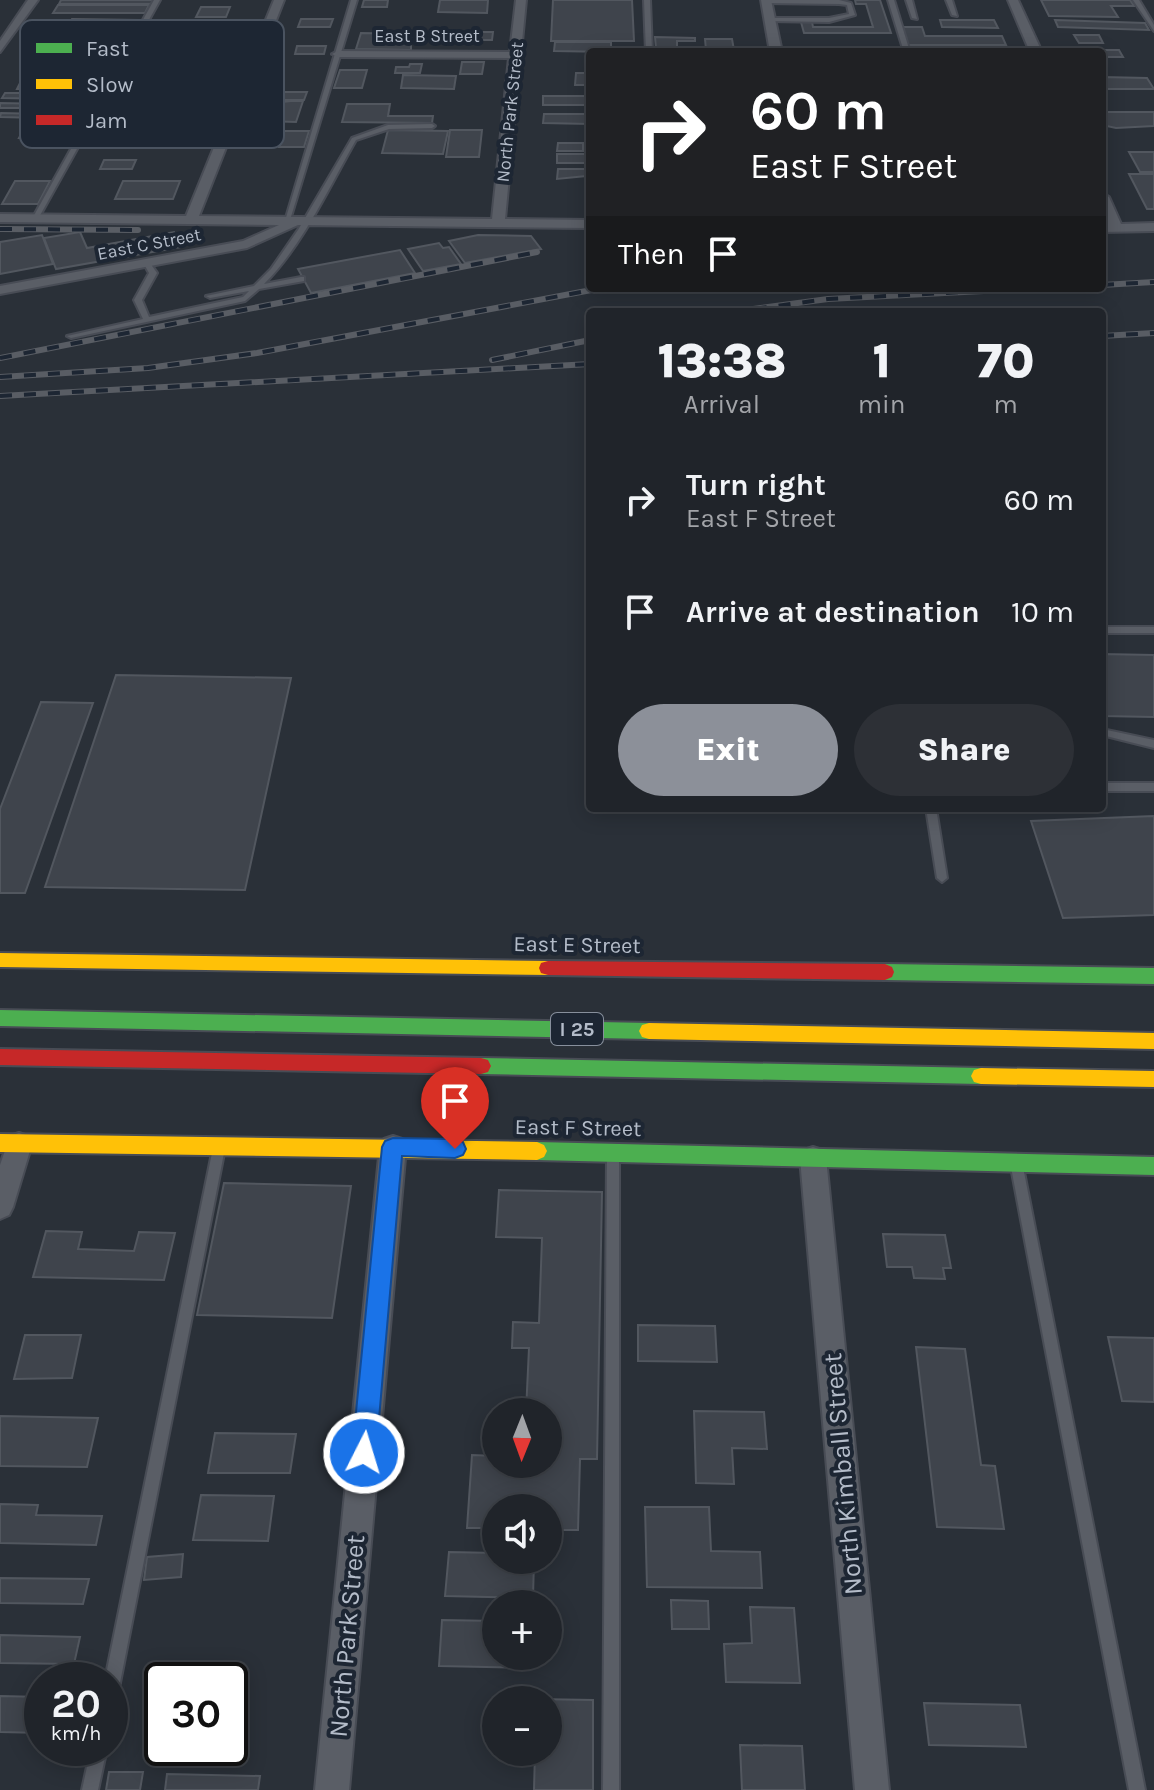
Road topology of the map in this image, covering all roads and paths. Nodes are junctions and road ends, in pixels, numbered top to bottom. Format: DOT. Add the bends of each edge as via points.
graph roads {
  1 [pos="33,0"];
  2 [pos="157,0"];
  3 [pos="279,0"];
  4 [pos="354,0"];
  5 [pos="521,0"];
  6 [pos="647,0"];
  7 [pos="891,0"];
  8 [pos="909,0"];
  9 [pos="949,0"];
  10 [pos="1013,0"];
  11 [pos="1136,0"];
  12 [pos="766,1"];
  13 [pos="955,15"];
  14 [pos="915,18"];
  15 [pos="769,19"];
  16 [pos="146,20"];
  17 [pos="271,20"];
  18 [pos="1154,29"];
  19 [pos="649,48"];
  20 [pos="775,48"];
  21 [pos="906,48"];
  22 [pos="1034,48"];
  23 [pos="0,49"];
  24 [pos="338,54"];
  25 [pos="517,55"];
  26 [pos="432,126"];
  27 [pos="75,148"];
  28 [pos="220,148"];
  29 [pos="0,218"];
  30 [pos="35,219"];
  31 [pos="191,219"];
  32 [pos="298,220"];
  33 [pos="498,223"];
  34 [pos="586,224"];
  35 [pos="1154,227"];
  36 [pos="1109,228"];
  37 [pos="148,264"];
  38 [pos="301,279"];
  39 [pos="258,286"];
  40 [pos="0,290"];
  41 [pos="210,296"];
  42 [pos="147,320"];
  43 [pos="71,336"];
  44 [pos="1106,630"];
  45 [pos="1154,630"];
  46 [pos="1106,733"];
  47 [pos="1154,744"];
  48 [pos="1106,787"];
  49 [pos="1154,787"];
  50 [pos="932,812"];
  51 [pos="942,878"];
  52 [pos="0,960"];
  53 [pos="1154,976"];
  54 [pos="4,1018"];
  55 [pos="1154,1041"];
  56 [pos="0,1057"];
  57 [pos="1154,1079"];
  58 [pos="10,1144"];
  59 [pos="220,1145"];
  60 [pos="393,1147"];
  61 [pos="613,1152"];
  62 [pos="813,1158"];
  63 [pos="1016,1163"];
  64 [pos="1154,1166"];
  65 [pos="0,1207"];
  66 [pos="116,1662"];
  67 [pos="95,1766"];
  68 [pos="90,1790"];
  69 [pos="332,1790"];
  70 [pos="611,1790"];
  71 [pos="872,1790"];
  72 [pos="1137,1790"];
  1 -- 23 [label="street"];
  2 -- 16 [label="lane"];
  3 -- 17 [label="street"];
  4 -- 24 [label="lane"];
  5 -- 25 [label="street, North Park Street"];
  6 -- 19 [label="lane"];
  7 -- 21 [label="lane"];
  8 -- 14 [label="lane"];
  9 -- 13 [label="lane"];
  10 -- 22 [label="street"];
  11 -- 18 [label="lane"];
  12 -- 15 [label="street"];
  12 -- 15 [label="lane" via="849,4 852,15"];
  15 -- 20 [label="street"];
  24 -- 25 [label="street, East B Street"];
  24 -- 32 [label="lane"];
  25 -- 33 [label="street, North Park Street"];
  26 -- 32 [label="lane" via="388,127 354,139"];
  27 -- 30 [label="lane"];
  28 -- 31 [label="street"];
  29 -- 30 [label="street, East C Street"];
  30 -- 31 [label="street, East C Street"];
  31 -- 32 [label="street, East C Street"];
  32 -- 33 [label="street, East C Street"];
  32 -- 37 [label="street, East C Street" via="247,244"];
  32 -- 39 [label="lane"];
  33 -- 34 [label="street, East C Street"];
  35 -- 36 [label="street"];
  37 -- 40 [label="street, East C Street"];
  37 -- 42 [label="lane" via="153,273 138,300"];
  38 -- 39 [label="lane"];
  39 -- 41 [label="lane"];
  39 -- 42 [label="lane" via="231,304"];
  42 -- 43 [label="lane"];
  44 -- 45 [label="lane"];
  46 -- 47 [label="lane"];
  48 -- 49 [label="lane"];
  50 -- 51 [label="lane"];
  52 -- 53 [label="main road, East E Street"];
  54 -- 55 [label="main road, I 25"];
  56 -- 57 [label="main road, I 25"];
  58 -- 59 [label="main road, East F Street"];
  58 -- 65 [label="street"];
  59 -- 60 [label="main road, East F Street"];
  59 -- 66 [label="lane"];
  60 -- 61 [label="main road, East F Street"];
  60 -- 69 [label="street, North Park Street"];
  61 -- 62 [label="main road, East F Street"];
  61 -- 70 [label="lane"];
  62 -- 63 [label="main road, East F Street"];
  62 -- 71 [label="street, North Kimball Street"];
  63 -- 64 [label="main road, East F Street"];
  63 -- 72 [label="lane"];
  67 -- 68 [label="lane"];
}
